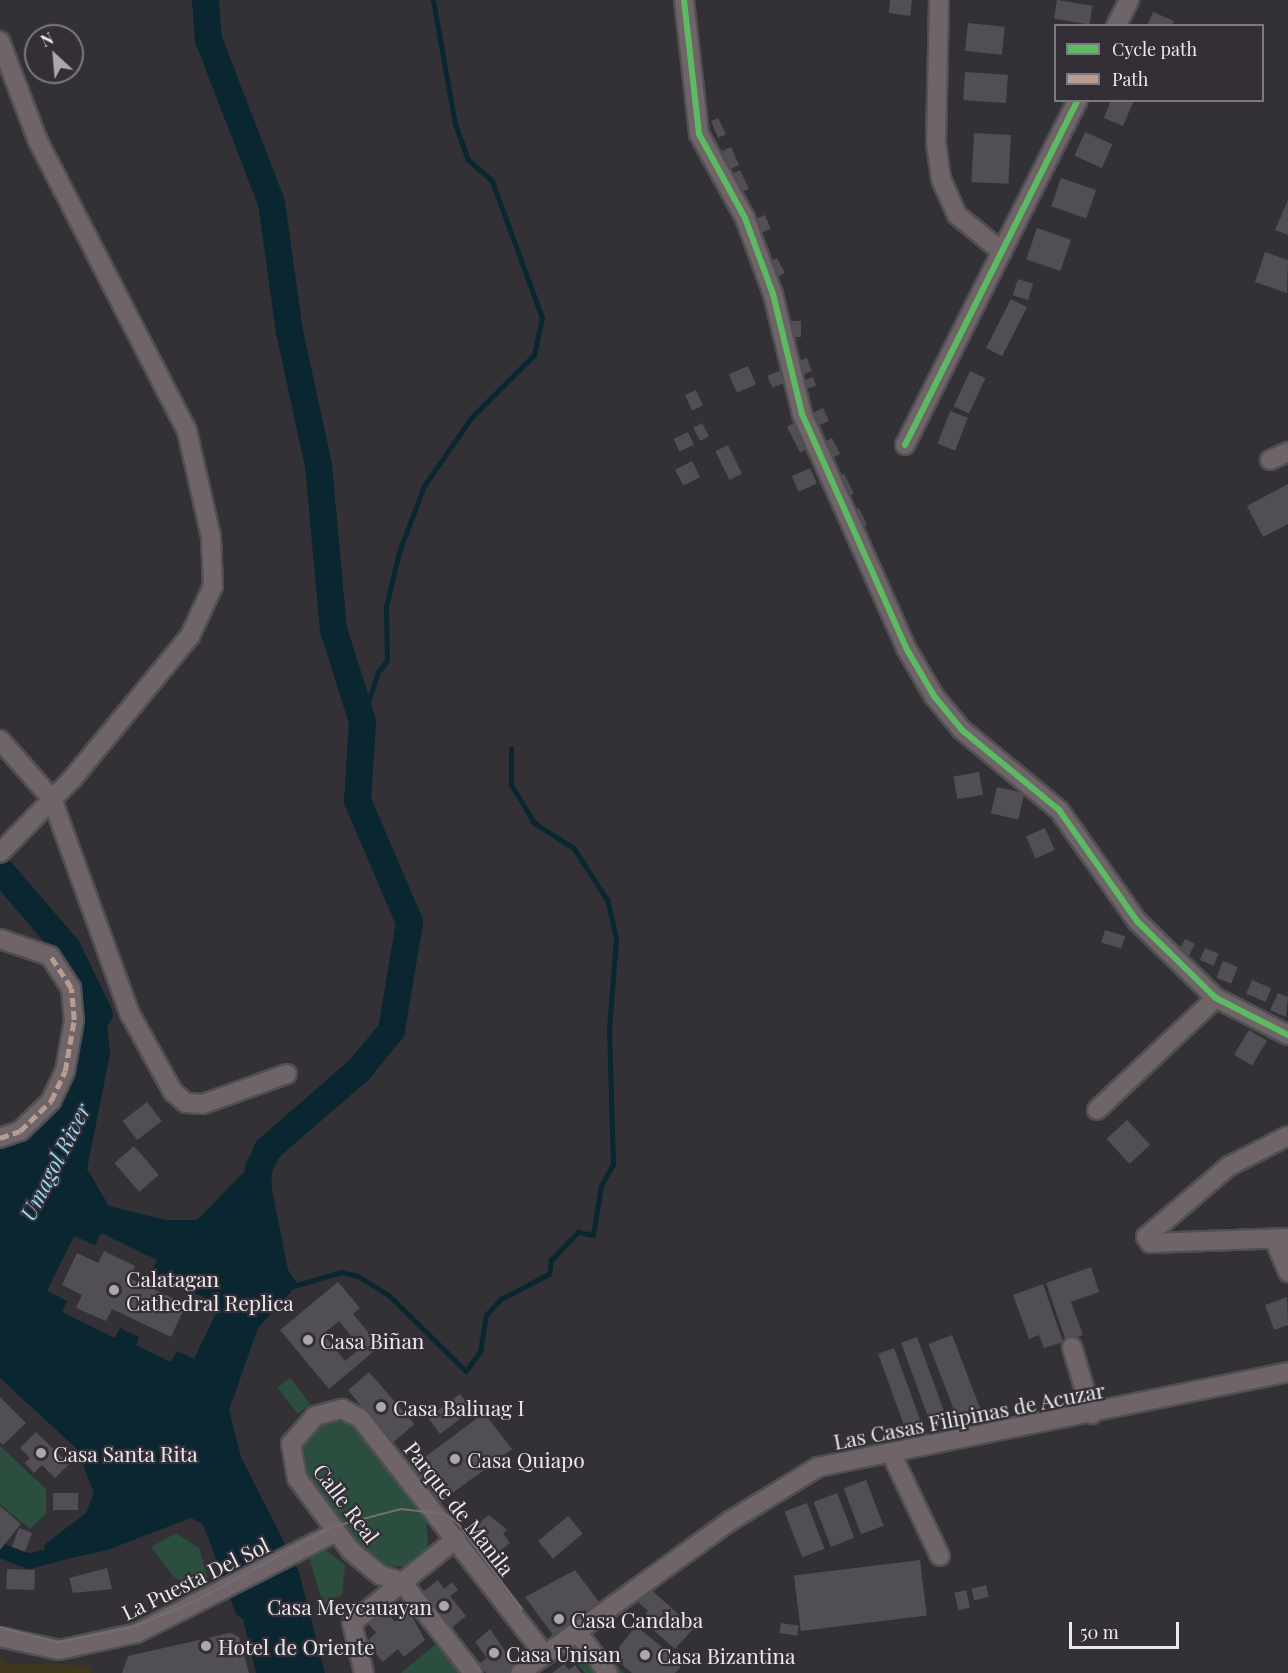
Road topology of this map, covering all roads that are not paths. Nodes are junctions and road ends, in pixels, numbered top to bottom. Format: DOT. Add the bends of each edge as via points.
graph roads {
  1 [pos="684,0"];
  2 [pos="939,0"];
  3 [pos="1129,0"];
  4 [pos="1117,24"];
  5 [pos="0,41"];
  6 [pos="1077,102"];
  7 [pos="1002,252"];
  8 [pos="904,445"];
  9 [pos="1288,452"];
  10 [pos="1270,460"];
  11 [pos="0,740"];
  12 [pos="52,799"];
  13 [pos="0,854"];
  14 [pos="0,939"];
  15 [pos="1216,998"];
  16 [pos="1288,1035"];
  17 [pos="287,1074"];
  18 [pos="1097,1110"];
  19 [pos="1288,1136"];
  20 [pos="0,1138"];
  21 [pos="1282,1240"];
  22 [pos="1288,1272"];
  23 [pos="1072,1347"];
  24 [pos="1288,1372"];
  25 [pos="328,1410"];
  26 [pos="1092,1414"];
  27 [pos="891,1453"];
  28 [pos="336,1532"];
  29 [pos="456,1539"];
  30 [pos="940,1556"];
  31 [pos="402,1582"];
  32 [pos="577,1632"];
  33 [pos="0,1637"];
  34 [pos="545,1655"];
  35 [pos="364,1673"];
  36 [pos="473,1673"];
  37 [pos="520,1673"];
  38 [pos="608,1673"];
  1 -- 15 [label="street" via="699,134 745,218 773,294 802,414 906,648 934,696 962,730 1059,810 1137,921"];
  2 -- 7 [label="street" via="936,143 941,179 957,215"];
  3 -- 4 [label="street"];
  5 -- 12 [label="street" via="38,141 187,431 211,537 213,586 190,636"];
  6 -- 7 [label="street"];
  7 -- 8 [label="street"];
  9 -- 10 [label="street"];
  11 -- 12 [label="street"];
  12 -- 13 [label="street"];
  12 -- 17 [label="street" via="130,1014 173,1092 186,1103 202,1104"];
  14 -- 20 [label="street" via="50,956 70,988 74,1020 65,1071 51,1101 20,1131"];
  15 -- 16 [label="street"];
  15 -- 18 [label="street"];
  19 -- 21 [label="street" via="1280,1135 1228,1166 1146,1237 1150,1243"];
  21 -- 22 [label="street"];
  23 -- 26 [label="street"];
  24 -- 26 [label="street, Las Casas Filipinas de Acuzar"];
  25 -- 28 [label="street, Calle Real" via="296,1434 291,1462"];
  25 -- 29 [label="street, Parque de Manila" via="342,1408 360,1418"];
  26 -- 27 [label="street, Las Casas Filipinas de Acuzar"];
  27 -- 30 [label="street"];
  27 -- 32 [label="street, Las Casas Filipinas de Acuzar" via="818,1467 681,1556"];
  28 -- 31 [label="street, Calle Real" via="366,1565"];
  28 -- 33 [label="street, La Puesta Del Sol" via="197,1606 96,1646 59,1650"];
  29 -- 31 [label="street"];
  29 -- 34 [label="street, Parque de Manila"];
  31 -- 35 [label="street" via="352,1623"];
  31 -- 36 [label="street"];
  32 -- 34 [label="street, Las Casas Filipinas de Acuzar"];
  32 -- 38 [label="street"];
  34 -- 37 [label="street, Las Casas Filipinas de Acuzar"];
}
